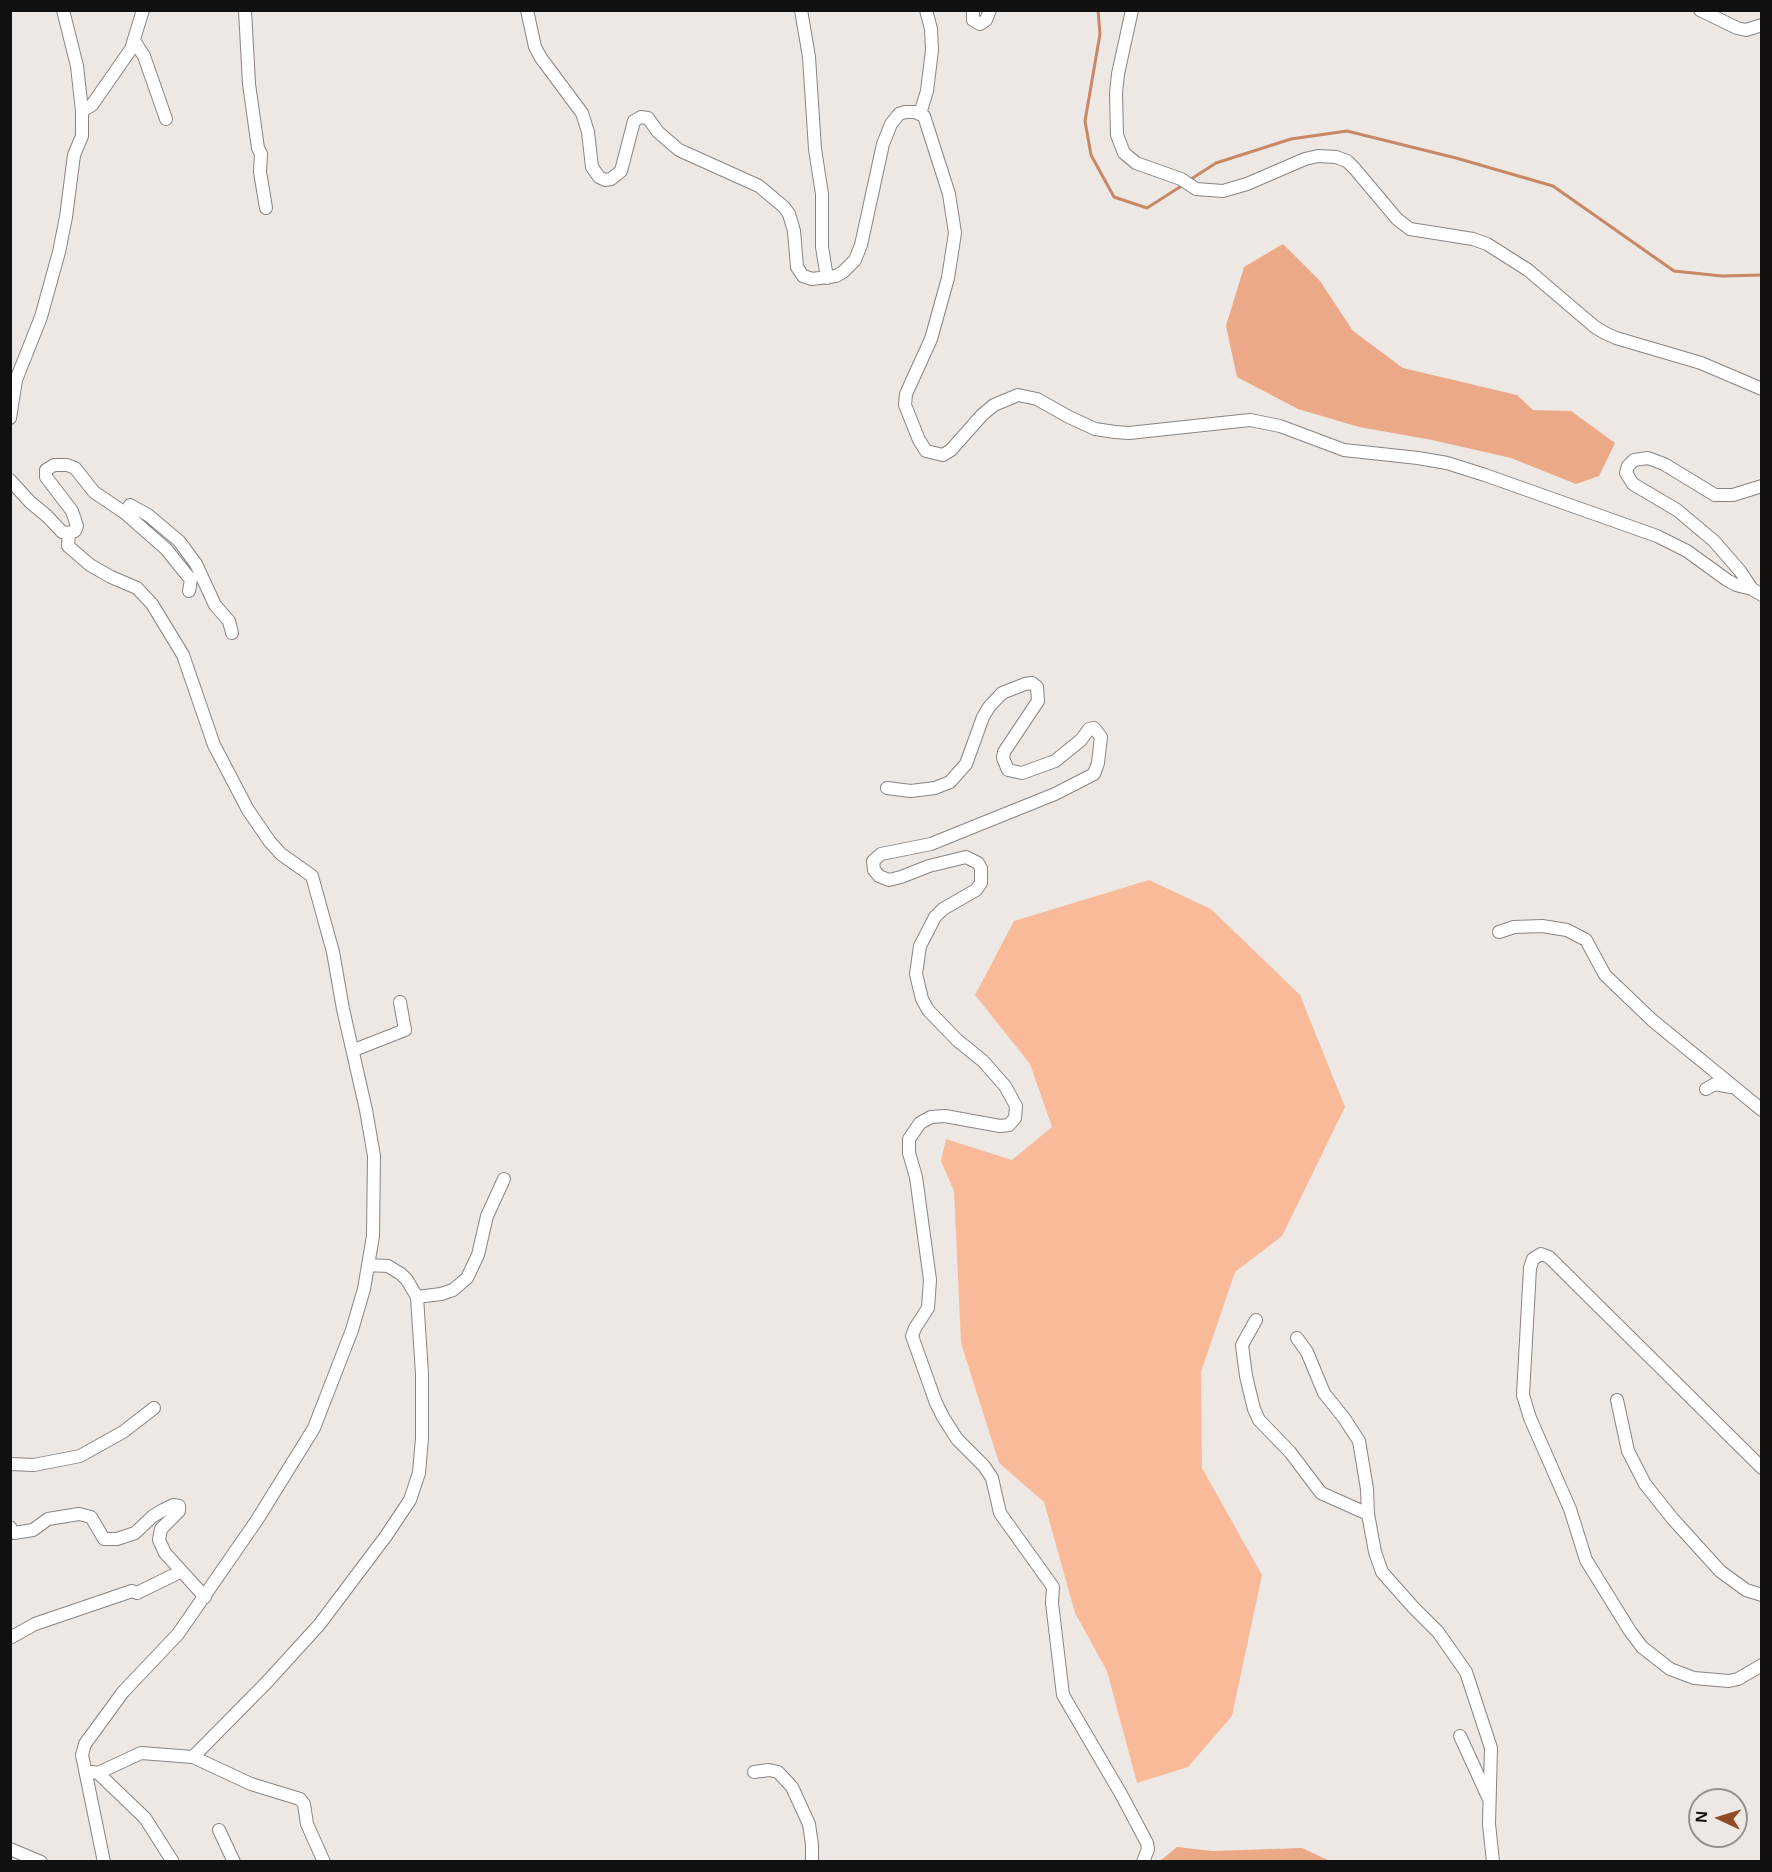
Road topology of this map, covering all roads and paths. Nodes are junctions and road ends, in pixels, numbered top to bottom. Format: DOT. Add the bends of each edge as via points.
graph roads {
  1 [pos="63,10"];
  2 [pos="143,10"];
  3 [pos="245,10"];
  4 [pos="527,10"];
  5 [pos="801,10"];
  6 [pos="926,10"];
  7 [pos="973,10"];
  8 [pos="990,10"];
  9 [pos="1132,10"];
  10 [pos="1700,10"];
  11 [pos="1761,25"];
  12 [pos="135,42"];
  13 [pos="82,111"];
  14 [pos="920,114"];
  15 [pos="166,120"];
  16 [pos="266,208"];
  17 [pos="827,278"];
  18 [pos="1761,389"];
  19 [pos="10,418"];
  20 [pos="10,480"];
  21 [pos="1761,486"];
  22 [pos="125,513"];
  23 [pos="69,533"];
  24 [pos="189,591"];
  25 [pos="1757,592"];
  26 [pos="232,633"];
  27 [pos="887,789"];
  28 [pos="1499,932"];
  29 [pos="400,1002"];
  30 [pos="354,1050"];
  31 [pos="1706,1089"];
  32 [pos="1738,1089"];
  33 [pos="1761,1110"];
  34 [pos="504,1179"];
  35 [pos="368,1265"];
  36 [pos="417,1296"];
  37 [pos="1256,1320"];
  38 [pos="1297,1338"];
  39 [pos="1617,1400"];
  40 [pos="154,1408"];
  41 [pos="10,1464"];
  42 [pos="1761,1468"];
  43 [pos="1368,1514"];
  44 [pos="10,1527"];
  45 [pos="180,1572"];
  46 [pos="1761,1595"];
  47 [pos="205,1597"];
  48 [pos="10,1638"];
  49 [pos="1761,1665"];
  50 [pos="1460,1736"];
  51 [pos="193,1757"];
  52 [pos="85,1771"];
  53 [pos="754,1772"];
  54 [pos="98,1773"];
  55 [pos="1490,1801"];
  56 [pos="219,1830"];
  57 [pos="10,1849"];
  58 [pos="41,1862"];
  59 [pos="104,1862"];
  60 [pos="173,1862"];
  61 [pos="234,1862"];
  62 [pos="324,1862"];
  63 [pos="812,1862"];
  64 [pos="1143,1862"];
  65 [pos="1492,1862"];
  1 -- 13 [label="street" via="77,66"];
  2 -- 12 [label="street"];
  3 -- 16 [label="street" via="249,84"];
  4 -- 17 [label="street" via="535,47 582,113 592,167 599,177 610,179 621,171 634,121 648,118 679,150 769,193 784,207 792,223 800,272 813,279"];
  5 -- 17 [label="street" via="809,57"];
  6 -- 14 [label="street" via="932,50"];
  7 -- 8 [label="street" via="973,20 980,24"];
  9 -- 18 [label="street" via="1118,75 1117,135 1124,153 1136,163 1196,189 1223,191 1305,159 1336,157 1347,161 1410,229 1487,244 1528,270 1605,333 1701,363"];
  10 -- 11 [label="street" via="1737,28 1746,30"];
  12 -- 13 [label="street" via="92,105"];
  12 -- 15 [label="street" via="144,56"];
  13 -- 19 [label="street" via="82,136 74,155 59,252 41,317 16,380"];
  14 -- 17 [label="street" via="899,114 891,124 880,155 859,253 843,272"];
  14 -- 25 [label="street" via="926,120 949,194 955,232 948,278 931,339 906,394 907,412 926,451 943,454 951,450 994,405 1018,395 1037,399 1095,429 1114,432 1250,420 1280,426 1344,450 1447,463 1485,475 1657,536 1687,551 1727,580"];
  20 -- 23 [label="street" via="62,532"];
  21 -- 25 [label="street" via="1732,495 1715,495 1648,458 1634,460 1626,473 1633,484 1677,510 1714,541"];
  22 -- 23 [label="street" via="94,492 75,468 54,465 46,470 46,477 72,511 77,526"];
  22 -- 24 [label="street" via="166,549 191,580"];
  22 -- 26 [label="street" via="130,505 178,541 196,564 215,605 230,621"];
  23 -- 30 [label="street" via="68,546 90,565 137,588 152,604 183,655 214,745 248,810 281,854 312,876"];
  27 -- 64 [label="street" via="911,791 950,782 966,764 989,707 1002,693 1025,684 1037,687 1038,701 1005,752 1004,765 1008,770 1022,773 1055,761 1089,729 1094,728 1101,737 1094,774 931,844 881,854 873,861 879,876 889,880 966,857 981,868 981,883 976,890 935,917 920,946 916,974 928,1010 1005,1086 1016,1106 1016,1118 1009,1125 1000,1126 931,1117 920,1123 909,1139 930,1280 928,1308 912,1336 943,1417 992,1478 999,1513 1053,1587 1063,1695 1147,1844"];
  28 -- 32 [label="street" via="1514,927 1542,927 1567,930 1586,940 1605,975 1628,998"];
  29 -- 30 [label="street" via="405,1030"];
  30 -- 35 [label="street" via="374,1156 375,1217"];
  31 -- 32 [label="street" via="1722,1084"];
  32 -- 33 [label="street"];
  34 -- 36 [label="street" via="467,1278 453,1290"];
  35 -- 36 [label="street" via="388,1266 401,1274"];
  35 -- 47 [label="street" via="355,1320 314,1428"];
  36 -- 51 [label="street" via="422,1438 419,1473 410,1500 319,1624"];
  37 -- 43 [label="street" via="1242,1346 1259,1420 1321,1493"];
  38 -- 43 [label="street" via="1324,1393 1359,1440"];
  39 -- 46 [label="street" via="1628,1450 1645,1485 1720,1571 1746,1590"];
  40 -- 41 [label="street" via="123,1432 80,1456 34,1465"];
  42 -- 49 [label="street" via="1549,1257 1541,1254 1533,1259 1523,1395 1586,1560 1642,1647 1670,1669 1704,1680 1729,1681"];
  43 -- 55 [label="street" via="1382,1572 1438,1632 1466,1672 1491,1748"];
  44 -- 45 [label="street" via="14,1533 23,1532 48,1520 79,1514 91,1517 104,1539 117,1539 135,1533 163,1510 179,1506 161,1529 159,1540"];
  45 -- 47 [label="street"];
  45 -- 48 [label="street" via="137,1593 132,1591 35,1624"];
  47 -- 52 [label="street" via="178,1634 123,1692 85,1743"];
  50 -- 55 [label="street"];
  51 -- 54 [label="street" via="141,1754"];
  51 -- 62 [label="street" via="251,1784 300,1799"];
  52 -- 54 [label="street"];
  52 -- 59 [label="street"];
  53 -- 63 [label="street" via="778,1772 792,1787 809,1824"];
  54 -- 60 [label="street" via="146,1818"];
  55 -- 65 [label="street"];
  56 -- 61 [label="street"];
  57 -- 58 [label="street"];
}
